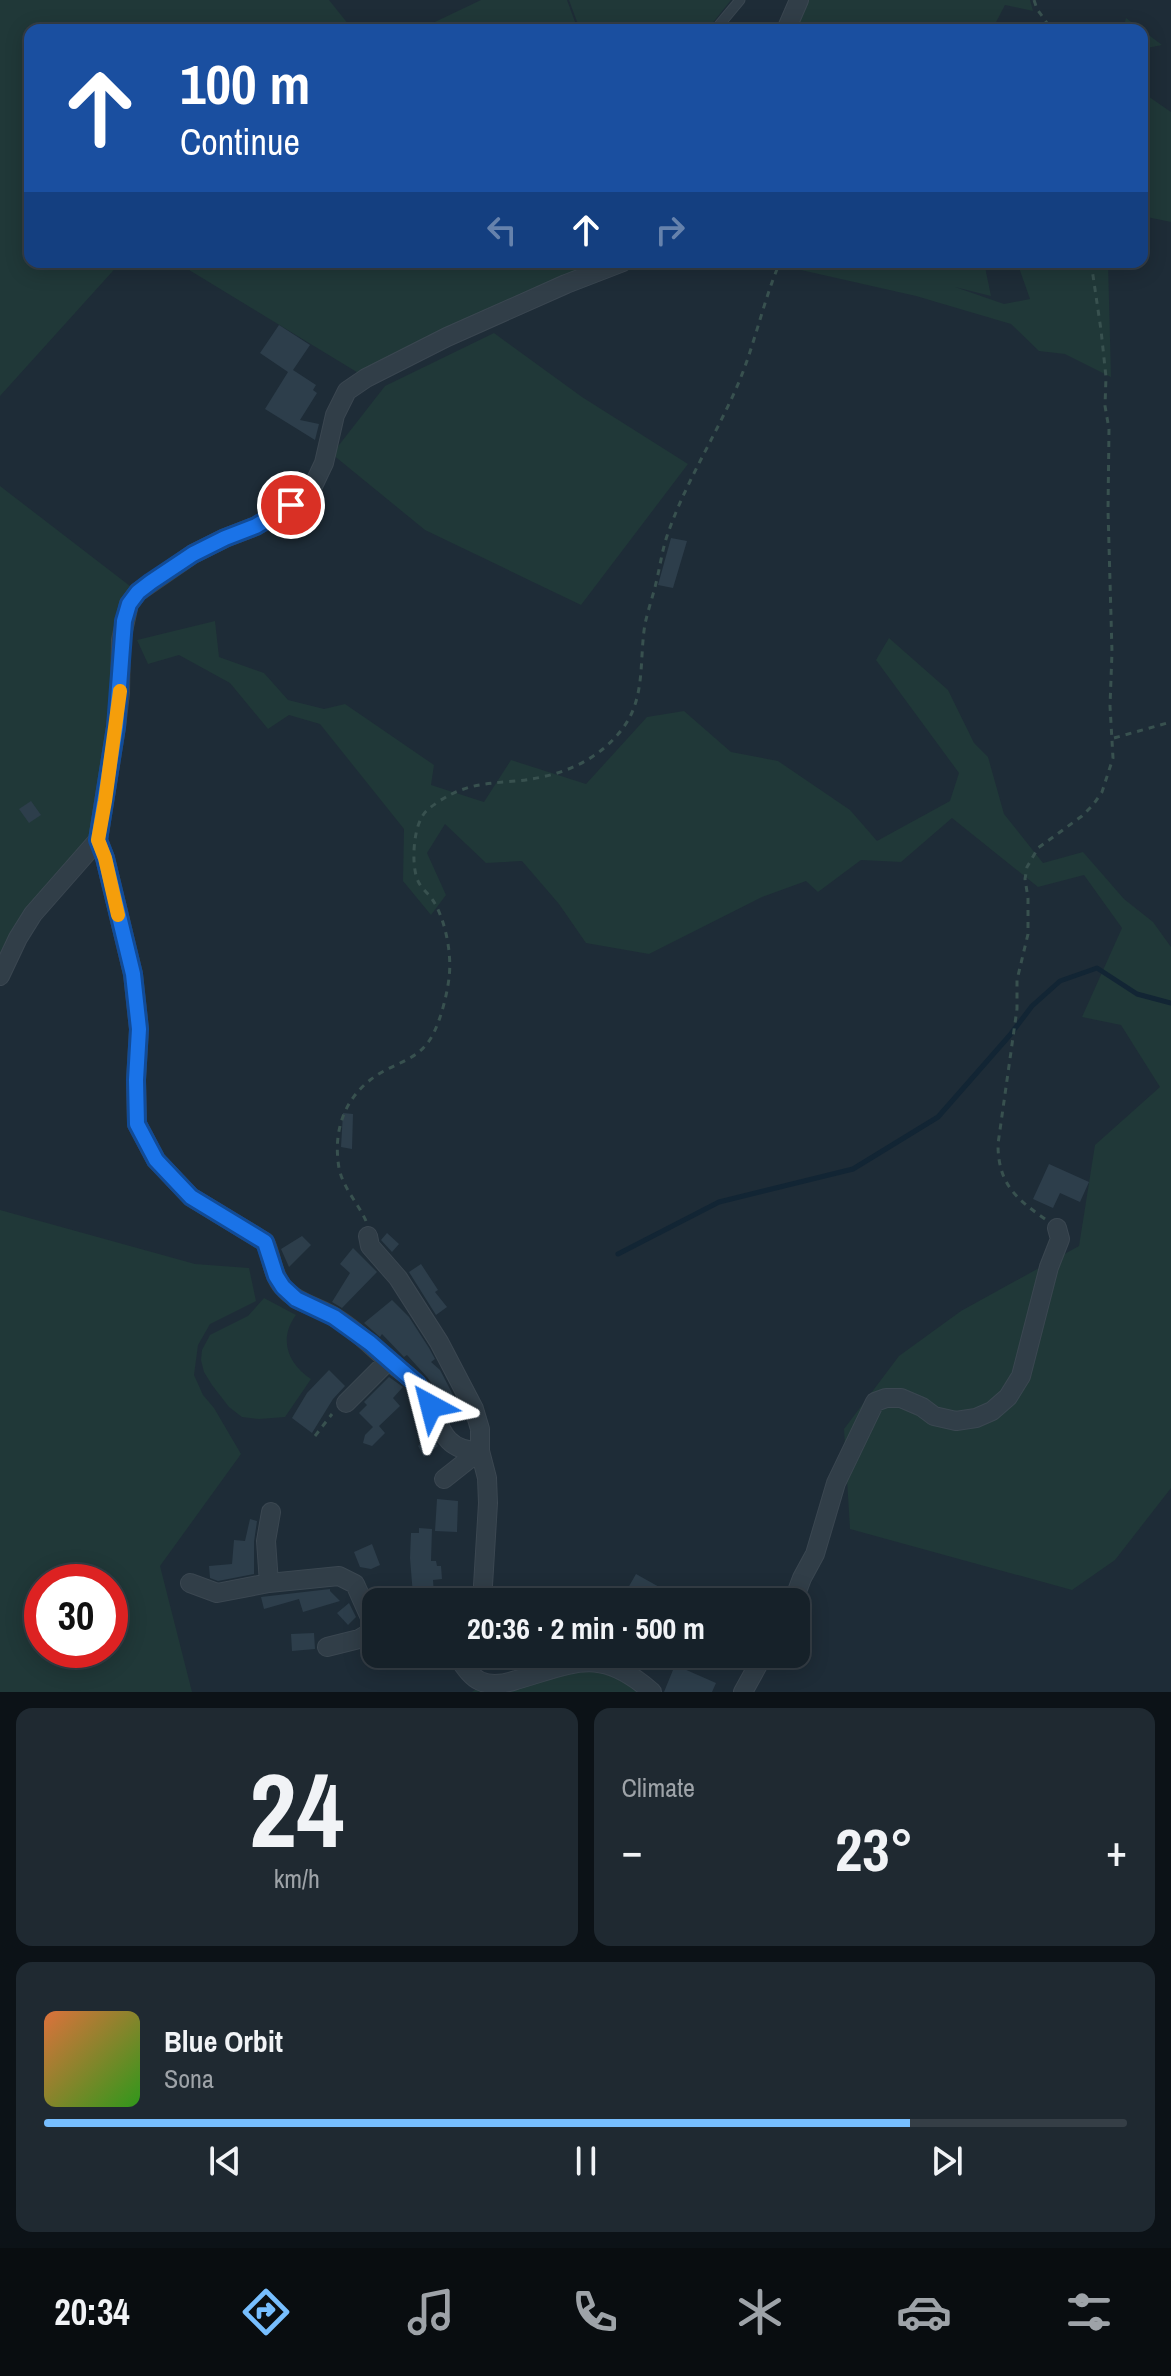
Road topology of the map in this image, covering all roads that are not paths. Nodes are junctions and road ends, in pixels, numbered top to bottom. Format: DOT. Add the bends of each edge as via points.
graph roads {
  1 [pos="740,0"];
  2 [pos="799,0"];
  3 [pos="720,24"];
  4 [pos="789,24"];
  5 [pos="607,268"];
  6 [pos="98,840"];
  7 [pos="0,976"];
  8 [pos="1057,1228"];
  9 [pos="368,1236"];
  10 [pos="389,1360"];
  11 [pos="346,1403"];
  12 [pos="476,1451"];
  13 [pos="444,1479"];
  14 [pos="271,1512"];
  15 [pos="190,1583"];
  16 [pos="269,1583"];
  17 [pos="483,1588"];
  18 [pos="798,1588"];
  19 [pos="362,1596"];
  20 [pos="362,1637"];
  21 [pos="327,1647"];
  22 [pos="467,1668"];
  23 [pos="557,1668"];
  24 [pos="618,1668"];
  25 [pos="756,1668"];
  26 [pos="652,1692"];
  27 [pos="743,1692"];
  1 -- 3 [label="lane"];
  2 -- 4 [label="street"];
  5 -- 6 [label="street" via="447,337 347,391 314,484 291,505 193,554 138,592 124,621 116,727"];
  6 -- 7 [label="street" via="33,914"];
  6 -- 10 [label="street" via="133,974 139,1029 137,1124 156,1160 191,1197 265,1242 276,1276 296,1299 334,1317"];
  8 -- 18 [label="street" via="1060,1239 1021,1376 1008,1397 992,1411 956,1421 901,1398 875,1402 836,1483 815,1554"];
  9 -- 12 [label="street" via="439,1342 474,1409 480,1429"];
  10 -- 11 [label="street"];
  10 -- 12 [label="street" via="425,1394 447,1439 463,1450"];
  12 -- 13 [label="street"];
  12 -- 17 [label="street" via="487,1478"];
  14 -- 16 [label="street" via="266,1541"];
  15 -- 16 [label="street" via="217,1593"];
  16 -- 19 [label="street" via="328,1576 348,1579"];
  20 -- 21 [label="street"];
  22 -- 23 [label="street" via="475,1679 502,1684"];
  24 -- 26 [label="street"];
  25 -- 27 [label="street"];
}
